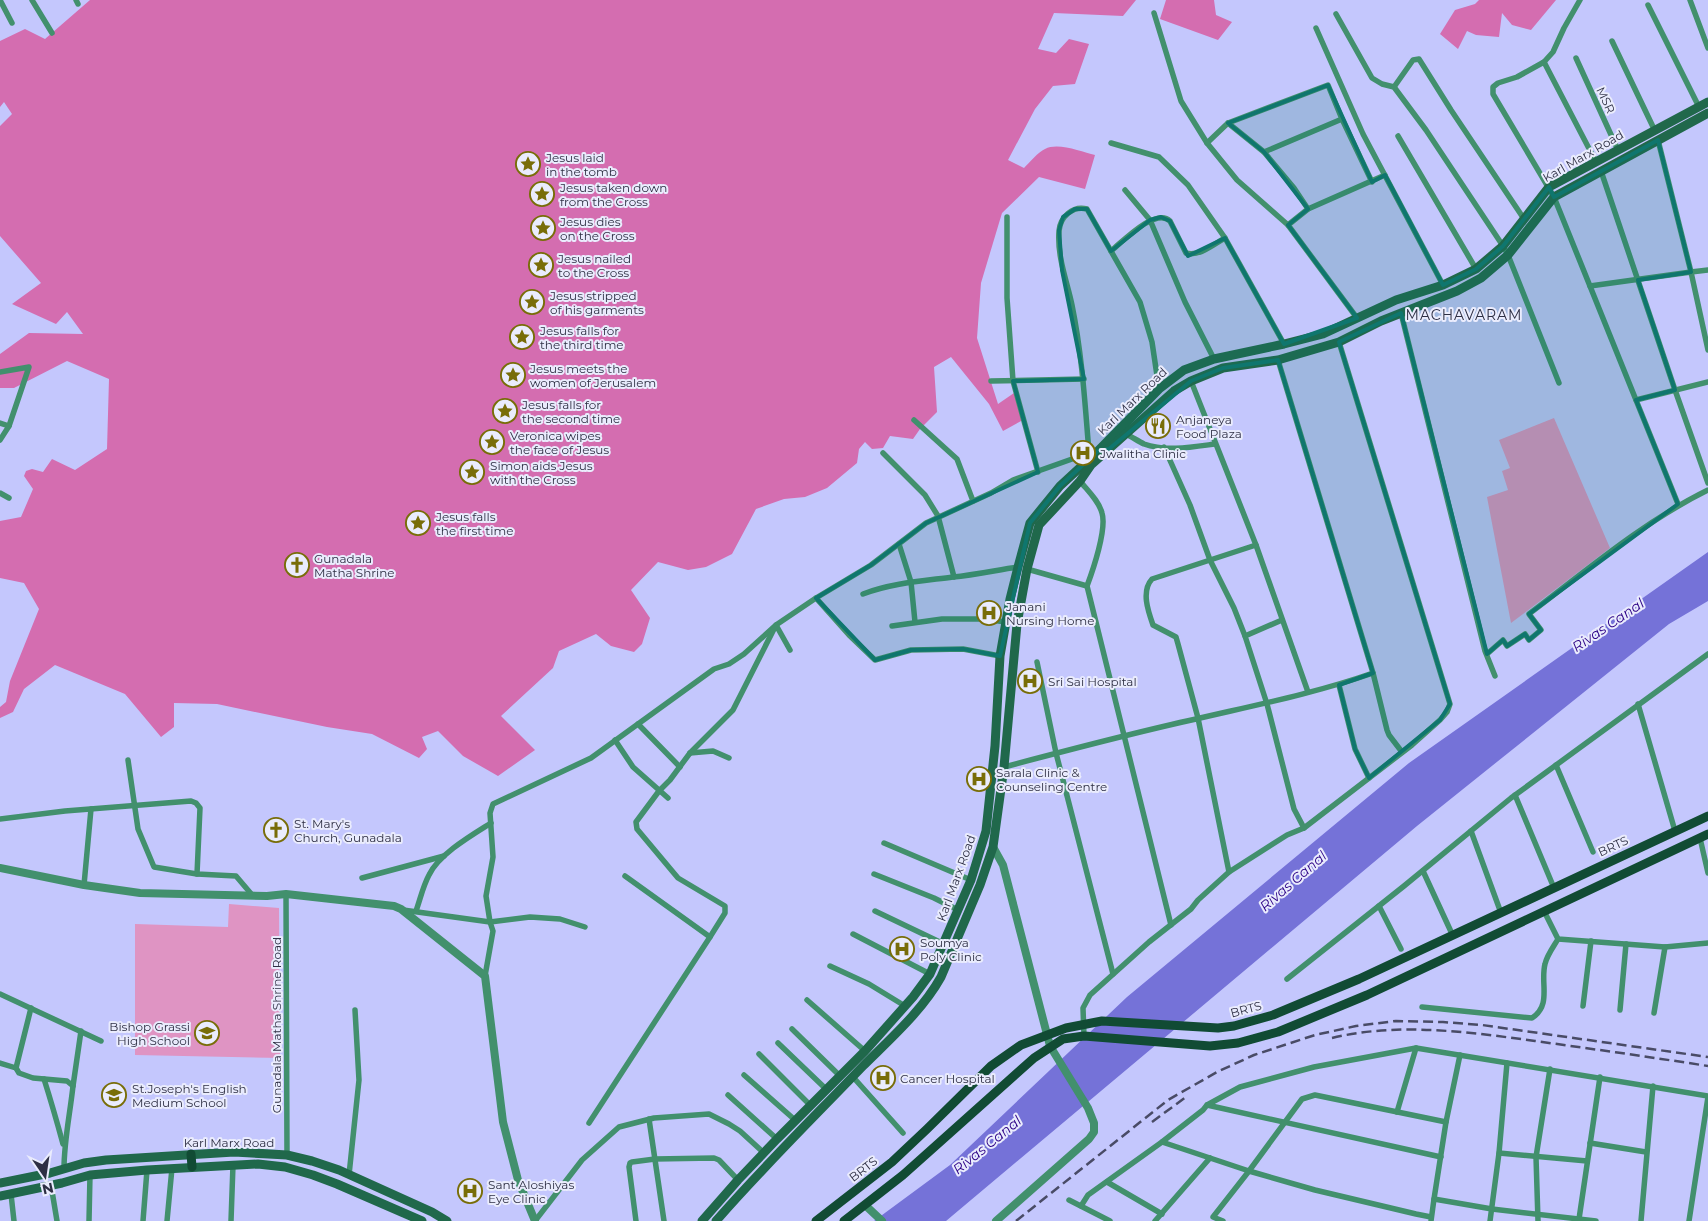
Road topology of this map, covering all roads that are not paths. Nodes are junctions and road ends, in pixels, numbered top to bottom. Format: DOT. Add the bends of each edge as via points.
graph roads {
  1 [pos="0,0"];
  2 [pos="32,0"];
  3 [pos="1580,0"];
  4 [pos="1690,0"];
  5 [pos="1648,4"];
  6 [pos="1154,13"];
  7 [pos="1336,14"];
  8 [pos="12,23"];
  9 [pos="1316,28"];
  10 [pos="52,33"];
  11 [pos="1612,41"];
  12 [pos="1708,48"];
  13 [pos="1576,58"];
  14 [pos="1544,62"];
  15 [pos="1394,87"];
  16 [pos="1708,102"];
  17 [pos="1699,107"];
  18 [pos="1708,113"];
  19 [pos="1342,118"];
  20 [pos="1228,123"];
  21 [pos="1655,131"];
  22 [pos="1398,136"];
  23 [pos="1658,140"];
  24 [pos="1111,143"];
  25 [pos="1207,143"];
  26 [pos="1618,150"];
  27 [pos="1264,152"];
  28 [pos="1596,162"];
  29 [pos="1601,171"];
  30 [pos="1385,176"];
  31 [pos="1372,182"];
  32 [pos="1549,187"];
  33 [pos="1125,190"];
  34 [pos="1554,197"];
  35 [pos="1308,209"];
  36 [pos="1007,217"];
  37 [pos="1524,219"];
  38 [pos="1150,220"];
  39 [pos="1288,225"];
  40 [pos="1225,238"];
  41 [pos="1503,246"];
  42 [pos="1111,251"];
  43 [pos="1508,255"];
  44 [pos="1476,269"];
  45 [pos="1708,270"];
  46 [pos="1691,272"];
  47 [pos="1638,280"];
  48 [pos="1443,285"];
  49 [pos="1590,286"];
  50 [pos="1401,313"];
  51 [pos="1357,318"];
  52 [pos="1339,342"];
  53 [pos="1284,344"];
  54 [pos="1708,350"];
  55 [pos="1214,359"];
  56 [pos="1278,360"];
  57 [pos="0,372"];
  58 [pos="1084,379"];
  59 [pos="991,381"];
  60 [pos="1013,381"];
  61 [pos="1191,381"];
  62 [pos="1708,382"];
  63 [pos="1559,383"];
  64 [pos="1159,389"];
  65 [pos="1674,390"];
  66 [pos="1636,400"];
  67 [pos="914,420"];
  68 [pos="0,423"];
  69 [pos="9,426"];
  70 [pos="1126,434"];
  71 [pos="0,440"];
  72 [pos="1215,444"];
  73 [pos="1164,447"];
  74 [pos="1109,449"];
  75 [pos="1093,452"];
  76 [pos="883,453"];
  77 [pos="1038,472"];
  78 [pos="1080,481"];
  79 [pos="1708,483"];
  80 [pos="1708,490"];
  81 [pos="0,493"];
  82 [pos="8,498"];
  83 [pos="972,501"];
  84 [pos="1678,504"];
  85 [pos="938,516"];
  86 [pos="899,544"];
  87 [pos="1256,546"];
  88 [pos="1210,560"];
  89 [pos="1022,568"];
  90 [pos="954,577"];
  91 [pos="910,582"];
  92 [pos="1087,586"];
  93 [pos="863,594"];
  94 [pos="816,598"];
  95 [pos="1282,620"];
  96 [pos="915,622"];
  97 [pos="1006,622"];
  98 [pos="776,625"];
  99 [pos="892,626"];
  100 [pos="1245,636"];
  101 [pos="790,650"];
  102 [pos="1486,654"];
  103 [pos="1708,654"];
  104 [pos="1000,656"];
  105 [pos="1037,662"];
  106 [pos="1373,673"];
  107 [pos="1495,676"];
  108 [pos="1339,685"];
  109 [pos="1308,692"];
  110 [pos="1268,704"];
  111 [pos="1638,704"];
  112 [pos="1198,718"];
  113 [pos="638,724"];
  114 [pos="1125,736"];
  115 [pos="615,740"];
  116 [pos="1402,752"];
  117 [pos="690,753"];
  118 [pos="1056,753"];
  119 [pos="729,758"];
  120 [pos="128,760"];
  121 [pos="1556,765"];
  122 [pos="680,767"];
  123 [pos="1004,767"];
  124 [pos="1370,778"];
  125 [pos="659,791"];
  126 [pos="1515,795"];
  127 [pos="668,798"];
  128 [pos="134,805"];
  129 [pos="91,809"];
  130 [pos="1708,816"];
  131 [pos="0,819"];
  132 [pos="491,823"];
  133 [pos="1304,828"];
  134 [pos="1471,831"];
  135 [pos="1675,831"];
  136 [pos="1704,836"];
  137 [pos="884,843"];
  138 [pos="993,847"];
  139 [pos="1593,852"];
  140 [pos="446,855"];
  141 [pos="0,868"];
  142 [pos="1423,871"];
  143 [pos="1228,872"];
  144 [pos="1708,873"];
  145 [pos="197,874"];
  146 [pos="874,874"];
  147 [pos="625,876"];
  148 [pos="362,878"];
  149 [pos="971,880"];
  150 [pos="84,885"];
  151 [pos="1554,888"];
  152 [pos="286,894"];
  153 [pos="253,896"];
  154 [pos="1379,906"];
  155 [pos="401,909"];
  156 [pos="958,910"];
  157 [pos="416,911"];
  158 [pos="875,911"];
  159 [pos="1544,911"];
  160 [pos="1501,913"];
  161 [pos="490,922"];
  162 [pos="1171,925"];
  163 [pos="585,927"];
  164 [pos="853,934"];
  165 [pos="1453,936"];
  166 [pos="710,937"];
  167 [pos="1558,939"];
  168 [pos="1591,941"];
  169 [pos="1708,942"];
  170 [pos="944,944"];
  171 [pos="1626,944"];
  172 [pos="1666,947"];
  173 [pos="1401,949"];
  174 [pos="830,966"];
  175 [pos="930,974"];
  176 [pos="1113,974"];
  177 [pos="485,976"];
  178 [pos="1287,979"];
  179 [pos="0,994"];
  180 [pos="807,1000"];
  181 [pos="905,1006"];
  182 [pos="1583,1006"];
  183 [pos="1422,1007"];
  184 [pos="31,1008"];
  185 [pos="355,1010"];
  186 [pos="1620,1010"];
  187 [pos="1654,1013"];
  188 [pos="1083,1025"];
  189 [pos="792,1029"];
  190 [pos="81,1031"];
  191 [pos="1046,1034"];
  192 [pos="1084,1036"];
  193 [pos="101,1041"];
  194 [pos="778,1042"];
  195 [pos="1050,1046"];
  196 [pos="1416,1048"];
  197 [pos="864,1051"];
  198 [pos="759,1054"];
  199 [pos="1460,1055"];
  200 [pos="0,1062"];
  201 [pos="1507,1063"];
  202 [pos="16,1068"];
  203 [pos="1550,1069"];
  204 [pos="744,1075"];
  205 [pos="840,1076"];
  206 [pos="853,1077"];
  207 [pos="1600,1077"];
  208 [pos="44,1079"];
  209 [pos="73,1086"];
  210 [pos="1653,1086"];
  211 [pos="826,1089"];
  212 [pos="728,1095"];
  213 [pos="1708,1097"];
  214 [pos="810,1105"];
  215 [pos="1206,1105"];
  216 [pos="1397,1112"];
  217 [pos="649,1119"];
  218 [pos="795,1120"];
  219 [pos="1285,1122"];
  220 [pos="1446,1122"];
  221 [pos="589,1123"];
  222 [pos="903,1133"];
  223 [pos="777,1139"];
  224 [pos="1162,1142"];
  225 [pos="1590,1143"];
  226 [pos="64,1146"];
  227 [pos="1646,1152"];
  228 [pos="764,1153"];
  229 [pos="191,1154"];
  230 [pos="1499,1154"];
  231 [pos="287,1155"];
  232 [pos="1441,1157"];
  233 [pos="1536,1157"];
  234 [pos="1210,1158"];
  235 [pos="655,1159"];
  236 [pos="1587,1161"];
  237 [pos="233,1165"];
  238 [pos="192,1167"];
  239 [pos="172,1168"];
  240 [pos="64,1169"];
  241 [pos="147,1170"];
  242 [pos="1249,1171"];
  243 [pos="90,1175"];
  244 [pos="349,1175"];
  245 [pos="738,1180"];
  246 [pos="1107,1182"];
  247 [pos="0,1183"];
  248 [pos="51,1185"];
  249 [pos="11,1194"];
  250 [pos="0,1196"];
  251 [pos="1434,1199"];
  252 [pos="1069,1200"];
  253 [pos="865,1205"];
  254 [pos="1081,1206"];
  255 [pos="1492,1209"];
  256 [pos="1162,1214"];
  257 [pos="1538,1218"];
  258 [pos="879,1219"];
  259 [pos="1212,1219"];
  260 [pos="1431,1219"];
  261 [pos="1583,1220"];
  262 [pos="14,1221"];
  263 [pos="56,1221"];
  264 [pos="89,1221"];
  265 [pos="143,1221"];
  266 [pos="168,1221"];
  267 [pos="231,1221"];
  268 [pos="422,1221"];
  269 [pos="447,1221"];
  270 [pos="535,1221"];
  271 [pos="636,1221"];
  272 [pos="664,1221"];
  273 [pos="702,1221"];
  274 [pos="716,1221"];
  275 [pos="816,1221"];
  276 [pos="844,1221"];
  277 [pos="996,1221"];
  278 [pos="1110,1221"];
  279 [pos="1155,1221"];
  280 [pos="1223,1221"];
  281 [pos="1490,1221"];
  282 [pos="1596,1221"];
  283 [pos="1641,1221"];
  284 [pos="1689,1221"];
  1 -- 8 [label="street"];
  2 -- 10 [label="street"];
  3 -- 14 [label="street" via="1553,52"];
  4 -- 12 [label="street"];
  5 -- 17 [label="street"];
  6 -- 25 [label="street" via="1181,102"];
  7 -- 15 [label="street" via="1372,78"];
  9 -- 30 [label="street"];
  11 -- 21 [label="street"];
  13 -- 26 [label="street, MSR"];
  14 -- 28 [label="street"];
  14 -- 32 [label="street" via="1498,83 1493,87 1493,94"];
  15 -- 37 [label="street" via="1414,60 1420,59"];
  15 -- 41 [label="street"];
  16 -- 17 [label="main road, Karl Marx Road"];
  17 -- 21 [label="main road, Karl Marx Road"];
  18 -- 23 [label="main road, Karl Marx Road"];
  19 -- 20 [label="street" via="1328,85"];
  19 -- 27 [label="street"];
  19 -- 31 [label="street"];
  20 -- 25 [label="street"];
  20 -- 27 [label="street"];
  21 -- 26 [label="main road, Karl Marx Road"];
  22 -- 44 [label="street"];
  23 -- 29 [label="main road, Karl Marx Road"];
  23 -- 46 [label="street"];
  24 -- 40 [label="street" via="1159,157 1188,185"];
  25 -- 39 [label="street" via="1237,180"];
  26 -- 28 [label="main road, Karl Marx Road"];
  27 -- 35 [label="street"];
  28 -- 32 [label="main road, Karl Marx Road"];
  29 -- 34 [label="main road, Karl Marx Road"];
  29 -- 47 [label="street"];
  30 -- 31 [label="street"];
  30 -- 48 [label="street"];
  31 -- 35 [label="street"];
  32 -- 34 [label="street"];
  32 -- 37 [label="main road, Karl Marx Road"];
  33 -- 38 [label="street"];
  34 -- 43 [label="main road, Karl Marx Road"];
  34 -- 49 [label="street"];
  35 -- 39 [label="street"];
  36 -- 60 [label="street" via="1007,298"];
  37 -- 41 [label="main road, Karl Marx Road"];
  38 -- 40 [label="street" via="1161,217 1170,221 1186,253 1192,255"];
  38 -- 42 [label="street"];
  38 -- 55 [label="street" via="1185,302"];
  39 -- 51 [label="street"];
  40 -- 53 [label="street"];
  41 -- 43 [label="street"];
  41 -- 44 [label="main road, Karl Marx Road"];
  42 -- 58 [label="street" via="1087,209 1074,209 1063,217 1059,230 1061,263 1072,305"];
  42 -- 64 [label="street" via="1140,302 1152,342"];
  43 -- 50 [label="main road, Karl Marx Road" via="1482,278"];
  43 -- 63 [label="street"];
  44 -- 48 [label="main road, Karl Marx Road"];
  45 -- 46 [label="street"];
  46 -- 47 [label="street"];
  46 -- 54 [label="street"];
  47 -- 49 [label="street"];
  47 -- 65 [label="street"];
  48 -- 51 [label="main road, Karl Marx Road" via="1396,300"];
  49 -- 66 [label="street"];
  50 -- 52 [label="main road, Karl Marx Road"];
  50 -- 102 [label="street"];
  51 -- 53 [label="main road, Karl Marx Road" via="1323,334"];
  52 -- 56 [label="main road, Karl Marx Road"];
  52 -- 116 [label="street" via="1450,704 1448,712 1440,720"];
  53 -- 55 [label="main road, Karl Marx Road"];
  55 -- 64 [label="main road, Karl Marx Road" via="1184,370"];
  56 -- 61 [label="main road, Karl Marx Road" via="1224,368"];
  56 -- 106 [label="street"];
  57 -- 69 [label="street" via="29,368"];
  58 -- 60 [label="street"];
  58 -- 75 [label="street"];
  59 -- 60 [label="street"];
  60 -- 77 [label="street"];
  61 -- 70 [label="main road, Karl Marx Road" via="1174,391"];
  61 -- 72 [label="street"];
  62 -- 65 [label="street"];
  64 -- 75 [label="main road, Karl Marx Road"];
  65 -- 66 [label="street"];
  65 -- 79 [label="street"];
  66 -- 84 [label="street"];
  67 -- 83 [label="street" via="957,459"];
  68 -- 69 [label="street"];
  69 -- 71 [label="street"];
  70 -- 73 [label="street" via="1144,444"];
  70 -- 74 [label="main road, Karl Marx Road"];
  72 -- 73 [label="street"];
  72 -- 87 [label="street"];
  73 -- 88 [label="street"];
  74 -- 75 [label="street"];
  74 -- 78 [label="main road, Karl Marx Road" via="1091,465"];
  75 -- 77 [label="street"];
  75 -- 89 [label="main road, Karl Marx Road" via="1030,523"];
  76 -- 85 [label="street" via="925,496"];
  77 -- 83 [label="street" via="1013,480"];
  78 -- 89 [label="main road, Karl Marx Road" via="1039,525"];
  78 -- 92 [label="street" via="1103,515 1098,552"];
  80 -- 84 [label="street"];
  81 -- 82 [label="street"];
  83 -- 85 [label="street"];
  84 -- 102 [label="street" via="1529,614 1541,630 1529,640 1525,634 1507,646 1503,640"];
  85 -- 86 [label="street"];
  85 -- 90 [label="street"];
  86 -- 91 [label="street"];
  86 -- 94 [label="street"];
  87 -- 88 [label="street"];
  87 -- 95 [label="street"];
  88 -- 100 [label="street"];
  88 -- 112 [label="street" via="1152,579 1145,591 1153,625 1176,637"];
  89 -- 90 [label="street"];
  89 -- 92 [label="street"];
  89 -- 97 [label="main road, Karl Marx Road"];
  89 -- 123 [label="main road, Karl Marx Road"];
  90 -- 91 [label="street"];
  91 -- 93 [label="street"];
  91 -- 96 [label="street"];
  92 -- 114 [label="street"];
  94 -- 98 [label="street"];
  94 -- 104 [label="street" via="875,660 911,650 963,649"];
  95 -- 100 [label="street"];
  95 -- 109 [label="street"];
  96 -- 97 [label="street" via="942,618"];
  96 -- 99 [label="street"];
  97 -- 104 [label="main road, Karl Marx Road"];
  98 -- 101 [label="street"];
  98 -- 113 [label="street" via="744,654 714,669"];
  98 -- 117 [label="street" via="733,710"];
  100 -- 110 [label="street"];
  102 -- 107 [label="street"];
  103 -- 111 [label="street"];
  104 -- 149 [label="main road, Karl Marx Road" via="986,831"];
  105 -- 118 [label="street"];
  106 -- 108 [label="street"];
  106 -- 116 [label="street" via="1387,730"];
  108 -- 109 [label="street"];
  108 -- 124 [label="street" via="1355,749"];
  109 -- 110 [label="street"];
  110 -- 112 [label="street"];
  110 -- 133 [label="street" via="1294,809"];
  111 -- 121 [label="street"];
  111 -- 135 [label="street"];
  112 -- 114 [label="street"];
  112 -- 143 [label="street"];
  113 -- 115 [label="street"];
  113 -- 122 [label="street"];
  114 -- 118 [label="street"];
  114 -- 162 [label="street"];
  115 -- 125 [label="street" via="633,768"];
  115 -- 132 [label="street" via="590,758 493,804"];
  116 -- 124 [label="street"];
  117 -- 119 [label="street" via="713,751"];
  117 -- 122 [label="street"];
  118 -- 123 [label="street"];
  118 -- 176 [label="street"];
  120 -- 128 [label="street"];
  121 -- 126 [label="street"];
  121 -- 139 [label="street"];
  122 -- 125 [label="street"];
  123 -- 138 [label="main road, Karl Marx Road"];
  124 -- 133 [label="street"];
  125 -- 127 [label="street"];
  125 -- 166 [label="street" via="636,822 637,829 678,878 725,906 725,913"];
  126 -- 134 [label="street"];
  126 -- 151 [label="street"];
  128 -- 129 [label="street"];
  128 -- 145 [label="street" via="138,829 154,867"];
  128 -- 145 [label="street" via="174,801 196,803 200,808"];
  129 -- 131 [label="street"];
  129 -- 150 [label="street"];
  130 -- 135 [label="main road, BRTS"];
  132 -- 140 [label="street"];
  132 -- 161 [label="street" via="493,857 486,896"];
  133 -- 143 [label="street"];
  134 -- 142 [label="street"];
  134 -- 160 [label="street"];
  135 -- 151 [label="main road, BRTS"];
  136 -- 144 [label="street"];
  136 -- 159 [label="main road"];
  137 -- 149 [label="street"];
  138 -- 191 [label="street" via="1003,865"];
  138 -- 206 [label="main road, Karl Marx Road" via="935,988"];
  140 -- 148 [label="street"];
  140 -- 157 [label="street" via="428,875"];
  141 -- 150 [label="street"];
  142 -- 154 [label="street"];
  142 -- 165 [label="street"];
  143 -- 162 [label="street"];
  145 -- 153 [label="street" via="236,876"];
  146 -- 156 [label="street"];
  147 -- 166 [label="street"];
  149 -- 156 [label="main road, Karl Marx Road"];
  150 -- 153 [label="street" via="140,893"];
  151 -- 160 [label="main road, BRTS"];
  152 -- 153 [label="street"];
  152 -- 155 [label="street"];
  152 -- 231 [label="street, Gunadala Matha Shrine Road"];
  154 -- 173 [label="street"];
  154 -- 178 [label="street"];
  155 -- 157 [label="street"];
  155 -- 177 [label="street"];
  156 -- 170 [label="main road, Karl Marx Road"];
  157 -- 161 [label="street"];
  158 -- 170 [label="street"];
  159 -- 167 [label="street"];
  159 -- 192 [label="main road" via="1367,995 1278,1032 1238,1043 1210,1046"];
  160 -- 165 [label="main road, BRTS"];
  161 -- 163 [label="street" via="530,917 560,919"];
  161 -- 177 [label="street" via="493,931"];
  162 -- 176 [label="street"];
  164 -- 175 [label="street"];
  165 -- 188 [label="main road, BRTS" via="1285,1010 1234,1026 1202,1028 1102,1021"];
  166 -- 221 [label="street"];
  167 -- 168 [label="street"];
  167 -- 183 [label="street" via="1545,964 1543,1005 1539,1014 1532,1018"];
  168 -- 171 [label="street"];
  168 -- 182 [label="street"];
  169 -- 172 [label="street"];
  170 -- 175 [label="main road, Karl Marx Road"];
  171 -- 172 [label="street"];
  171 -- 186 [label="street"];
  172 -- 187 [label="street"];
  174 -- 181 [label="street" via="870,984"];
  175 -- 181 [label="main road, Karl Marx Road"];
  176 -- 188 [label="street" via="1090,995 1083,1008"];
  177 -- 270 [label="street" via="503,1122 518,1180"];
  179 -- 184 [label="street"];
  180 -- 197 [label="street"];
  181 -- 197 [label="main road, Karl Marx Road"];
  184 -- 190 [label="street"];
  184 -- 202 [label="street"];
  185 -- 244 [label="street" via="359,1080"];
  188 -- 191 [label="main road, BRTS"];
  188 -- 192 [label="street"];
  189 -- 205 [label="street"];
  190 -- 193 [label="street"];
  190 -- 209 [label="street"];
  191 -- 195 [label="street"];
  191 -- 275 [label="main road, BRTS" via="998,1060 892,1162"];
  192 -- 195 [label="main road" via="1070,1037"];
  194 -- 211 [label="street"];
  195 -- 253 [label="main road"];
  195 -- 277 [label="street" via="1088,1108 1094,1132"];
  196 -- 199 [label="street"];
  196 -- 215 [label="street" via="1314,1067 1240,1086"];
  196 -- 216 [label="street"];
  197 -- 205 [label="main road, Karl Marx Road"];
  198 -- 214 [label="street"];
  199 -- 201 [label="street"];
  199 -- 220 [label="street"];
  200 -- 202 [label="street"];
  201 -- 203 [label="street"];
  201 -- 230 [label="street"];
  202 -- 208 [label="street" via="19,1073"];
  203 -- 207 [label="street"];
  203 -- 233 [label="street"];
  204 -- 218 [label="street"];
  205 -- 211 [label="main road, Karl Marx Road"];
  206 -- 222 [label="street"];
  206 -- 274 [label="main road, Karl Marx Road"];
  207 -- 210 [label="street"];
  207 -- 225 [label="street"];
  208 -- 209 [label="street"];
  208 -- 226 [label="street"];
  209 -- 226 [label="street"];
  210 -- 213 [label="street"];
  210 -- 227 [label="street"];
  211 -- 214 [label="main road, Karl Marx Road"];
  212 -- 223 [label="street"];
  213 -- 284 [label="street"];
  214 -- 218 [label="main road, Karl Marx Road"];
  215 -- 219 [label="street"];
  215 -- 224 [label="street"];
  216 -- 219 [label="street" via="1315,1095 1302,1099"];
  216 -- 220 [label="street"];
  217 -- 228 [label="street" via="709,1114 735,1127"];
  217 -- 235 [label="street"];
  217 -- 270 [label="street" via="619,1127 582,1160"];
  218 -- 223 [label="main road, Karl Marx Road"];
  219 -- 232 [label="street"];
  219 -- 242 [label="street"];
  220 -- 232 [label="street"];
  223 -- 228 [label="main road, Karl Marx Road"];
  224 -- 234 [label="street"];
  224 -- 246 [label="street"];
  225 -- 227 [label="street"];
  225 -- 236 [label="street"];
  226 -- 240 [label="street"];
  227 -- 283 [label="street"];
  228 -- 245 [label="main road, Karl Marx Road"];
  229 -- 231 [label="main road, Karl Marx Road"];
  229 -- 238 [label="main road"];
  229 -- 240 [label="main road, Karl Marx Road" via="106,1160"];
  230 -- 233 [label="street"];
  230 -- 255 [label="street"];
  231 -- 244 [label="main road, Karl Marx Road"];
  232 -- 251 [label="street"];
  233 -- 236 [label="street"];
  233 -- 257 [label="street"];
  234 -- 242 [label="street"];
  234 -- 256 [label="street"];
  235 -- 245 [label="street" via="714,1158"];
  235 -- 271 [label="street" via="632,1162 629,1167"];
  235 -- 272 [label="street"];
  236 -- 261 [label="street"];
  237 -- 238 [label="main road, Karl Marx Road"];
  237 -- 267 [label="street"];
  237 -- 268 [label="main road, Karl Marx Road" via="285,1167 313,1175"];
  238 -- 239 [label="main road, Karl Marx Road"];
  239 -- 241 [label="main road, Karl Marx Road"];
  239 -- 266 [label="street"];
  240 -- 247 [label="main road, Karl Marx Road"];
  241 -- 243 [label="main road, Karl Marx Road"];
  241 -- 265 [label="street"];
  242 -- 259 [label="street"];
  242 -- 260 [label="street"];
  243 -- 248 [label="main road, Karl Marx Road"];
  243 -- 264 [label="street"];
  244 -- 269 [label="main road, Karl Marx Road"];
  245 -- 273 [label="main road, Karl Marx Road"];
  246 -- 254 [label="street" via="1088,1195"];
  246 -- 256 [label="street"];
  248 -- 249 [label="main road, Karl Marx Road"];
  248 -- 263 [label="street"];
  249 -- 250 [label="main road, Karl Marx Road"];
  249 -- 262 [label="street"];
  251 -- 255 [label="street"];
  251 -- 260 [label="street"];
  252 -- 254 [label="street"];
  253 -- 258 [label="street"];
  253 -- 276 [label="main road"];
  254 -- 278 [label="street"];
  255 -- 257 [label="street"];
  255 -- 281 [label="street"];
  256 -- 279 [label="street"];
  257 -- 261 [label="street"];
  259 -- 280 [label="street"];
  261 -- 282 [label="street"];
}
